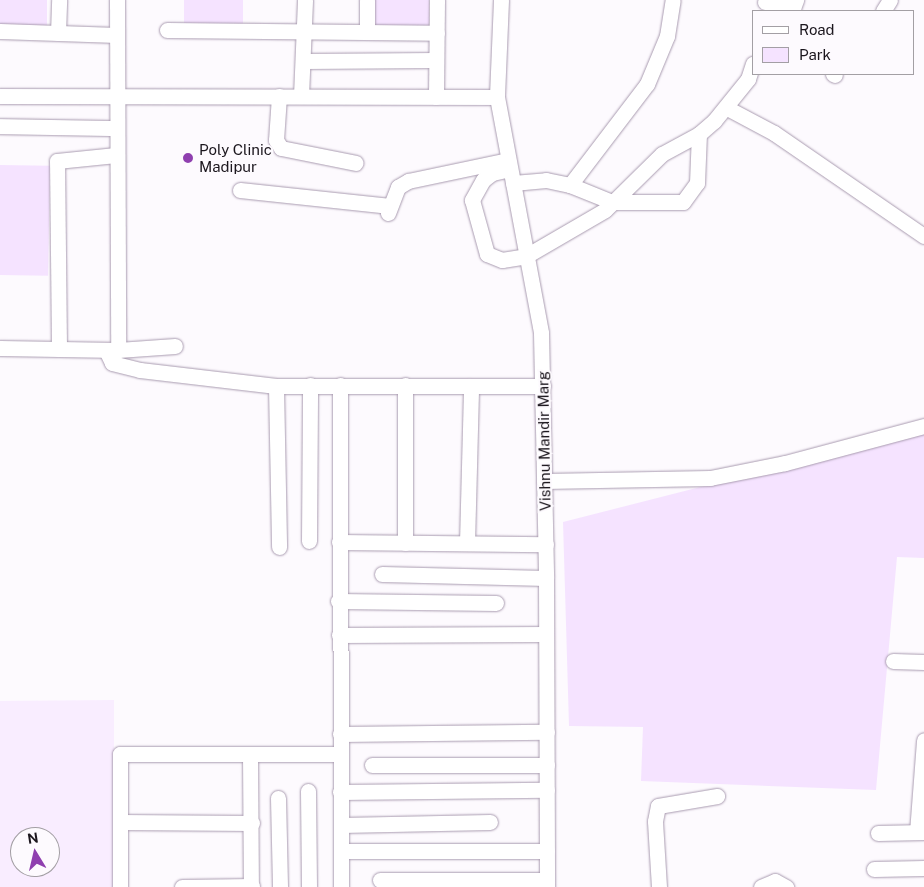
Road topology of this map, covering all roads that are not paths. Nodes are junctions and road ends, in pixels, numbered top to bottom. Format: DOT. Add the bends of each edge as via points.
graph roads {
  1 [pos="59,0"];
  2 [pos="117,0"];
  3 [pos="306,0"];
  4 [pos="367,0"];
  5 [pos="437,0"];
  6 [pos="501,0"];
  7 [pos="673,0"];
  8 [pos="764,4"];
  9 [pos="797,6"];
  10 [pos="306,29"];
  11 [pos="167,30"];
  12 [pos="367,31"];
  13 [pos="0,32"];
  14 [pos="58,33"];
  15 [pos="437,33"];
  16 [pos="117,35"];
  17 [pos="436,60"];
  18 [pos="304,61"];
  19 [pos="752,67"];
  20 [pos="0,96"];
  21 [pos="115,96"];
  22 [pos="279,96"];
  23 [pos="301,96"];
  24 [pos="436,96"];
  25 [pos="497,96"];
  26 [pos="726,108"];
  27 [pos="0,126"];
  28 [pos="116,128"];
  29 [pos="698,134"];
  30 [pos="116,155"];
  31 [pos="356,163"];
  32 [pos="510,170"];
  33 [pos="570,185"];
  34 [pos="240,190"];
  35 [pos="612,202"];
  36 [pos="924,236"];
  37 [pos="526,256"];
  38 [pos="175,346"];
  39 [pos="0,348"];
  40 [pos="59,349"];
  41 [pos="112,350"];
  42 [pos="310,385"];
  43 [pos="340,385"];
  44 [pos="276,386"];
  45 [pos="405,386"];
  46 [pos="471,386"];
  47 [pos="542,386"];
  48 [pos="924,426"];
  49 [pos="544,481"];
  50 [pos="309,541"];
  51 [pos="339,542"];
  52 [pos="406,543"];
  53 [pos="467,543"];
  54 [pos="546,544"];
  55 [pos="279,547"];
  56 [pos="382,574"];
  57 [pos="546,578"];
  58 [pos="338,601"];
  59 [pos="496,603"];
  60 [pos="546,634"];
  61 [pos="339,635"];
  62 [pos="894,661"];
  63 [pos="924,662"];
  64 [pos="546,732"];
  65 [pos="340,734"];
  66 [pos="924,740"];
  67 [pos="250,754"];
  68 [pos="341,754"];
  69 [pos="372,765"];
  70 [pos="546,765"];
  71 [pos="546,790"];
  72 [pos="308,791"];
  73 [pos="340,792"];
  74 [pos="717,796"];
  75 [pos="278,798"];
  76 [pos="120,822"];
  77 [pos="490,822"];
  78 [pos="252,823"];
  79 [pos="341,825"];
  80 [pos="921,832"];
  81 [pos="878,833"];
  82 [pos="341,851"];
  83 [pos="547,851"];
  84 [pos="924,868"];
  85 [pos="874,869"];
  86 [pos="380,880"];
  87 [pos="547,883"];
  88 [pos="252,886"];
  89 [pos="120,887"];
  90 [pos="182,887"];
  91 [pos="280,887"];
  92 [pos="309,887"];
  93 [pos="340,887"];
  94 [pos="659,887"];
  95 [pos="761,887"];
  96 [pos="786,887"];
  1 -- 14 [label="street"];
  2 -- 16 [label="street"];
  3 -- 10 [label="street"];
  4 -- 12 [label="street"];
  5 -- 15 [label="street"];
  6 -- 25 [label="street, Vishnu Mandir Marg"];
  7 -- 33 [label="street" via="667,36 647,84"];
  8 -- 9 [label="street"];
  10 -- 11 [label="street"];
  10 -- 12 [label="street"];
  10 -- 18 [label="street"];
  12 -- 15 [label="street"];
  13 -- 14 [label="street"];
  14 -- 16 [label="street"];
  15 -- 17 [label="street"];
  16 -- 21 [label="street"];
  17 -- 18 [label="street"];
  17 -- 24 [label="street"];
  18 -- 23 [label="street"];
  19 -- 26 [label="street" via="748,79"];
  20 -- 21 [label="street"];
  21 -- 22 [label="street"];
  21 -- 28 [label="street"];
  22 -- 23 [label="street"];
  22 -- 31 [label="street" via="276,140 281,148"];
  23 -- 24 [label="street"];
  24 -- 25 [label="street"];
  25 -- 32 [label="street, Vishnu Mandir Marg"];
  26 -- 29 [label="street"];
  26 -- 36 [label="street" via="774,133"];
  27 -- 28 [label="street"];
  28 -- 30 [label="street"];
  29 -- 35 [label="street" via="662,154"];
  29 -- 35 [label="street" via="698,183 684,202"];
  30 -- 40 [label="street" via="57,161"];
  30 -- 41 [label="street"];
  32 -- 33 [label="street"];
  32 -- 34 [label="street" via="436,172 408,181 398,188 388,209"];
  32 -- 37 [label="street, Vishnu Mandir Marg"];
  32 -- 37 [label="street" via="492,173 477,187 472,200 475,218 482,244 493,259"];
  33 -- 35 [label="street"];
  35 -- 37 [label="street"];
  37 -- 47 [label="street, Vishnu Mandir Marg" via="541,333"];
  38 -- 41 [label="street"];
  39 -- 40 [label="street"];
  40 -- 41 [label="street"];
  41 -- 44 [label="street" via="112,363 140,370"];
  42 -- 43 [label="street"];
  42 -- 44 [label="street"];
  42 -- 50 [label="street"];
  43 -- 45 [label="street"];
  43 -- 51 [label="street"];
  44 -- 55 [label="street"];
  45 -- 46 [label="street"];
  45 -- 52 [label="street"];
  46 -- 47 [label="street"];
  46 -- 53 [label="street"];
  47 -- 49 [label="street, Vishnu Mandir Marg"];
  48 -- 49 [label="street" via="784,463 710,478"];
  49 -- 54 [label="street, Vishnu Mandir Marg"];
  51 -- 52 [label="street"];
  51 -- 58 [label="street"];
  52 -- 53 [label="street"];
  53 -- 54 [label="street"];
  54 -- 57 [label="street, Vishnu Mandir Marg"];
  56 -- 57 [label="street"];
  57 -- 60 [label="street, Vishnu Mandir Marg"];
  58 -- 59 [label="street"];
  58 -- 61 [label="street"];
  60 -- 61 [label="street"];
  60 -- 64 [label="street, Vishnu Mandir Marg"];
  61 -- 65 [label="street"];
  62 -- 63 [label="street"];
  64 -- 65 [label="street"];
  64 -- 70 [label="street, Vishnu Mandir Marg"];
  65 -- 68 [label="street"];
  66 -- 80 [label="street"];
  67 -- 68 [label="street"];
  67 -- 76 [label="street" via="120,754"];
  67 -- 78 [label="street"];
  68 -- 73 [label="street"];
  69 -- 70 [label="street"];
  70 -- 71 [label="street, Vishnu Mandir Marg"];
  71 -- 73 [label="street"];
  71 -- 83 [label="street, Vishnu Mandir Marg"];
  72 -- 92 [label="street"];
  73 -- 79 [label="street"];
  74 -- 94 [label="street" via="658,806 655,820"];
  75 -- 91 [label="street"];
  76 -- 78 [label="street"];
  76 -- 89 [label="street"];
  77 -- 79 [label="street"];
  78 -- 88 [label="street"];
  79 -- 82 [label="street"];
  80 -- 81 [label="street"];
  82 -- 83 [label="street"];
  82 -- 93 [label="street"];
  83 -- 87 [label="street, Vishnu Mandir Marg"];
  84 -- 85 [label="street"];
  86 -- 87 [label="street"];
  88 -- 90 [label="street"];
  95 -- 96 [label="street" via="775,881"];
}
